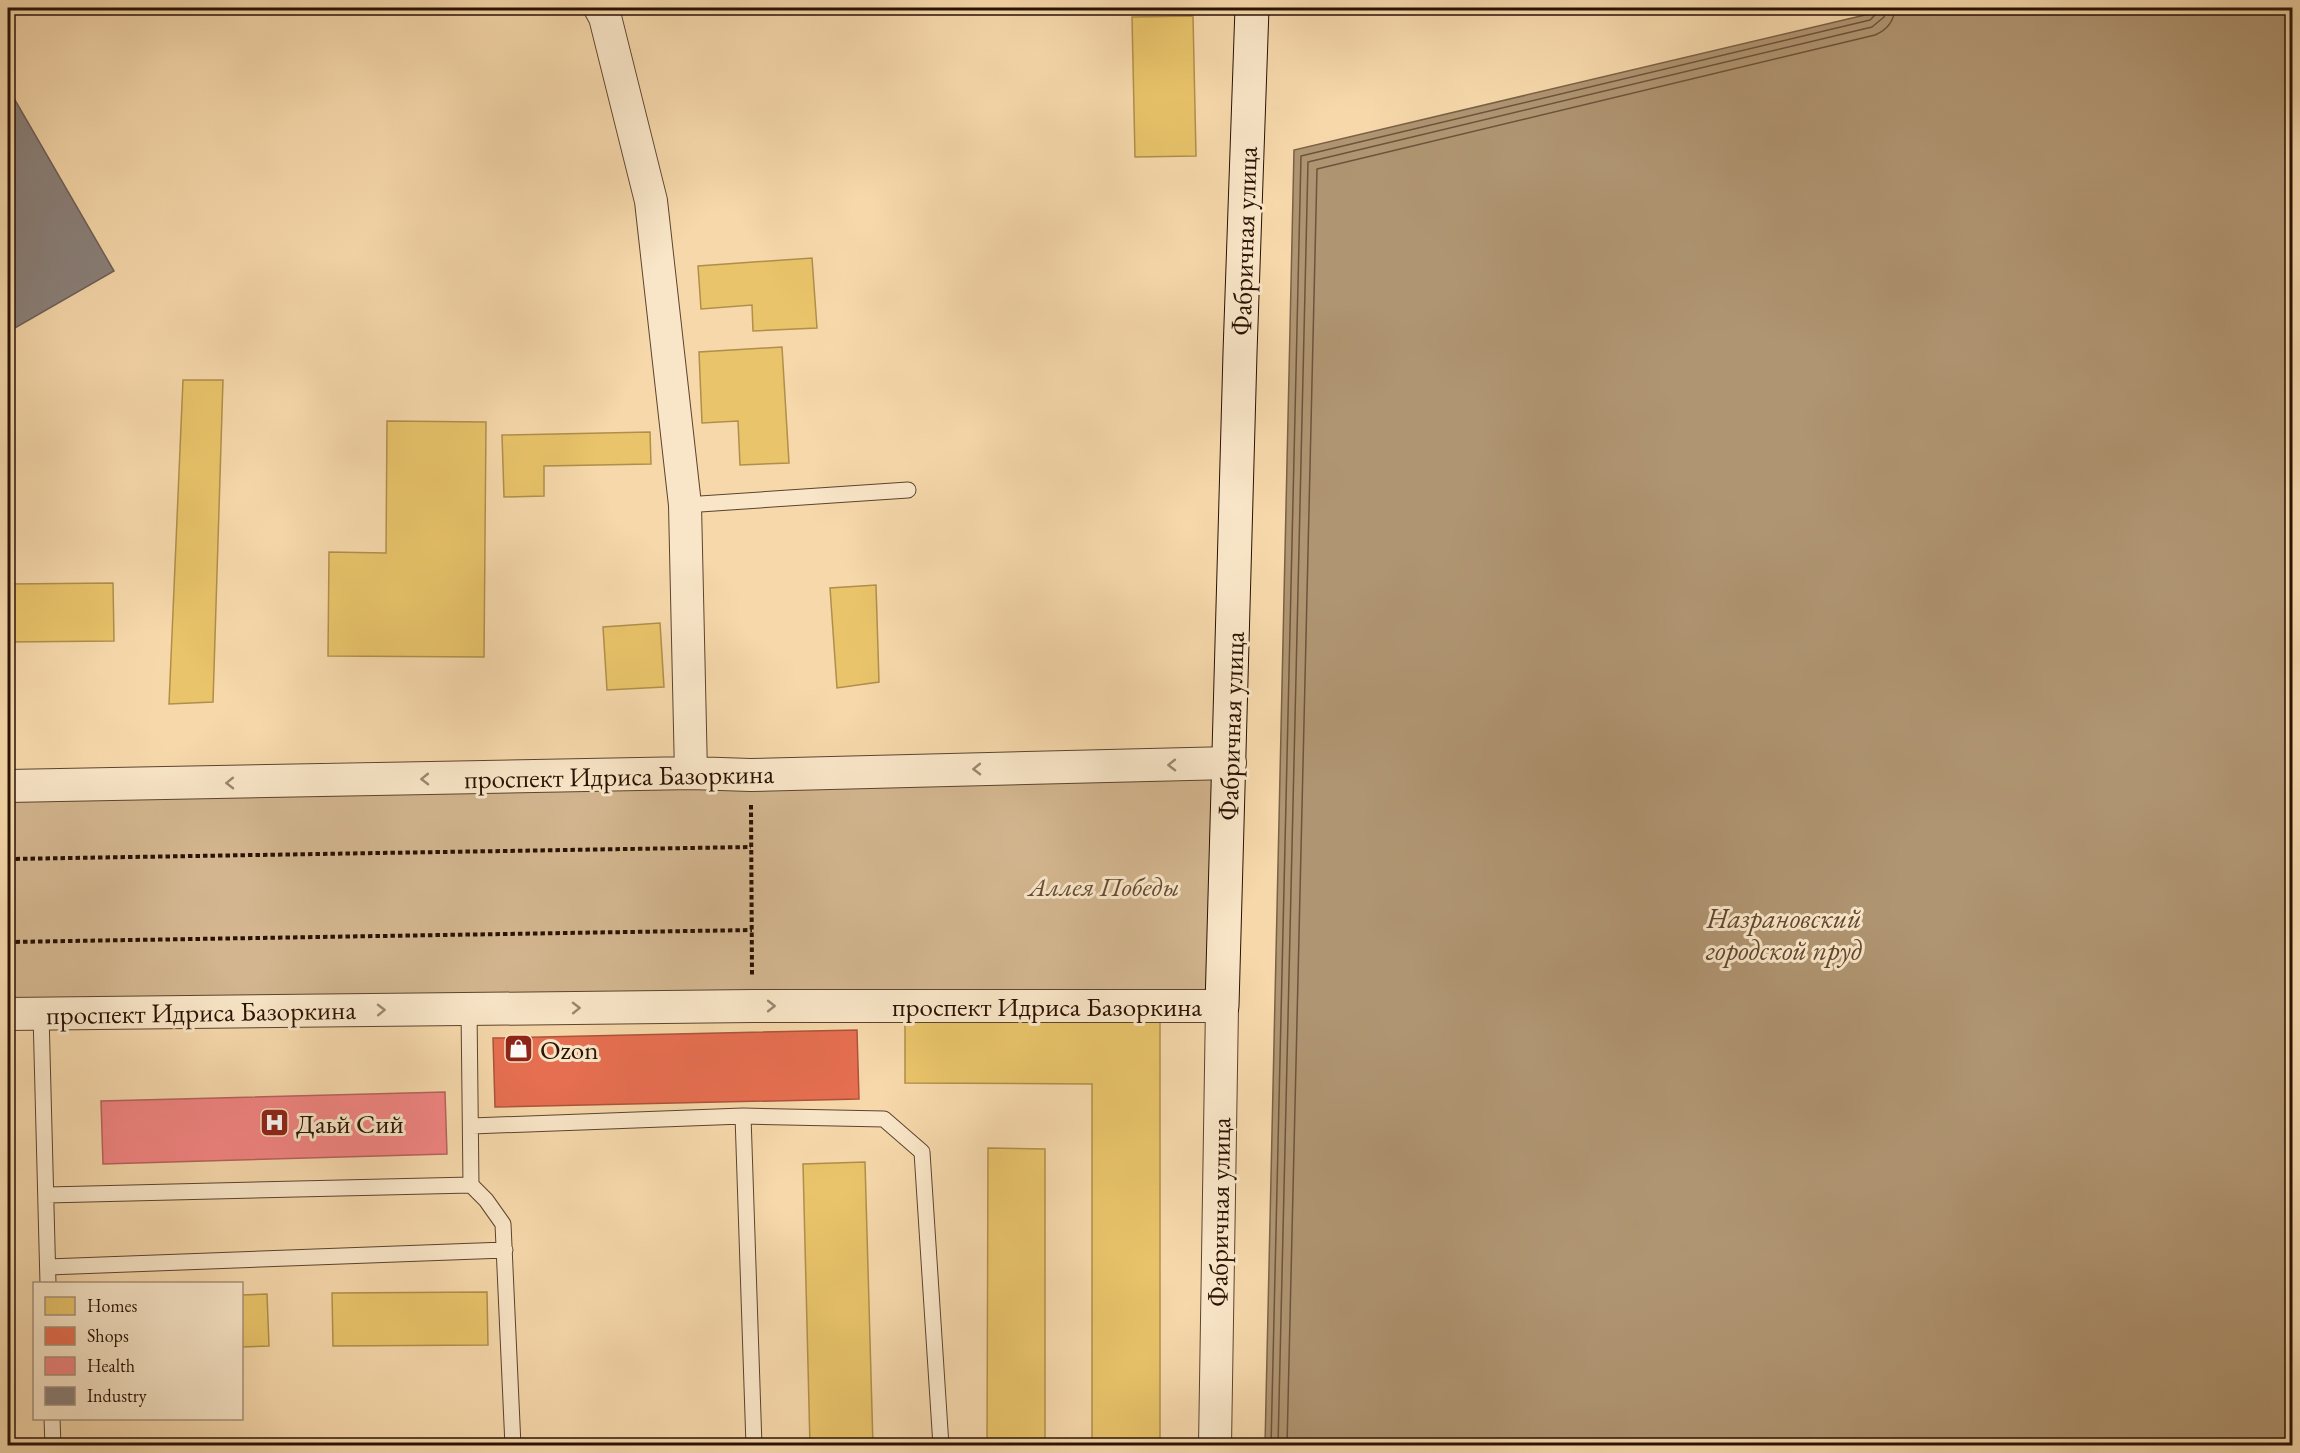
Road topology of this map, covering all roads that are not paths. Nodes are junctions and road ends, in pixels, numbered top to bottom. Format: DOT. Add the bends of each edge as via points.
graph roads {
  1 [pos="600,8"];
  2 [pos="1252,8"];
  3 [pos="908,490"];
  4 [pos="686,505"];
  5 [pos="1230,763"];
  6 [pos="691,773"];
  7 [pos="8,786"];
  8 [pos="1222,1006"];
  9 [pos="468,1009"];
  10 [pos="8,1014"];
  11 [pos="41,1014"];
  12 [pos="743,1116"];
  13 [pos="472,1126"];
  14 [pos="471,1185"];
  15 [pos="46,1195"];
  16 [pos="505,1250"];
  17 [pos="48,1267"];
  18 [pos="48,1282"];
  19 [pos="52,1420"];
  20 [pos="52,1446"];
  21 [pos="513,1446"];
  22 [pos="754,1446"];
  23 [pos="941,1446"];
  24 [pos="1215,1446"];
  1 -- 4 [label="street" via="651,201"];
  2 -- 5 [label="street, Фабричная улица"];
  3 -- 4 [label="lane"];
  4 -- 6 [label="street"];
  5 -- 6 [label="street, проспект Идриса Базоркина, one-way" via="751,775"];
  5 -- 8 [label="street, Фабричная улица"];
  6 -- 7 [label="street, проспект Идриса Базоркина, one-way"];
  9 -- 8 [label="street, проспект Идриса Базоркина, one-way"];
  8 -- 24 [label="street, Фабричная улица"];
  11 -- 9 [label="street, проспект Идриса Базоркина, one-way"];
  9 -- 13 [label="lane"];
  10 -- 11 [label="street, проспект Идриса Базоркина"];
  11 -- 15 [label="lane"];
  12 -- 13 [label="lane"];
  12 -- 22 [label="lane"];
  12 -- 23 [label="lane" via="884,1119 922,1152"];
  13 -- 14 [label="lane"];
  14 -- 15 [label="lane"];
  14 -- 16 [label="lane" via="503,1224"];
  15 -- 17 [label="lane"];
  16 -- 17 [label="lane"];
  16 -- 21 [label="lane"];
  17 -- 18 [label="lane"];
  19 -- 20 [label="lane"];
}
